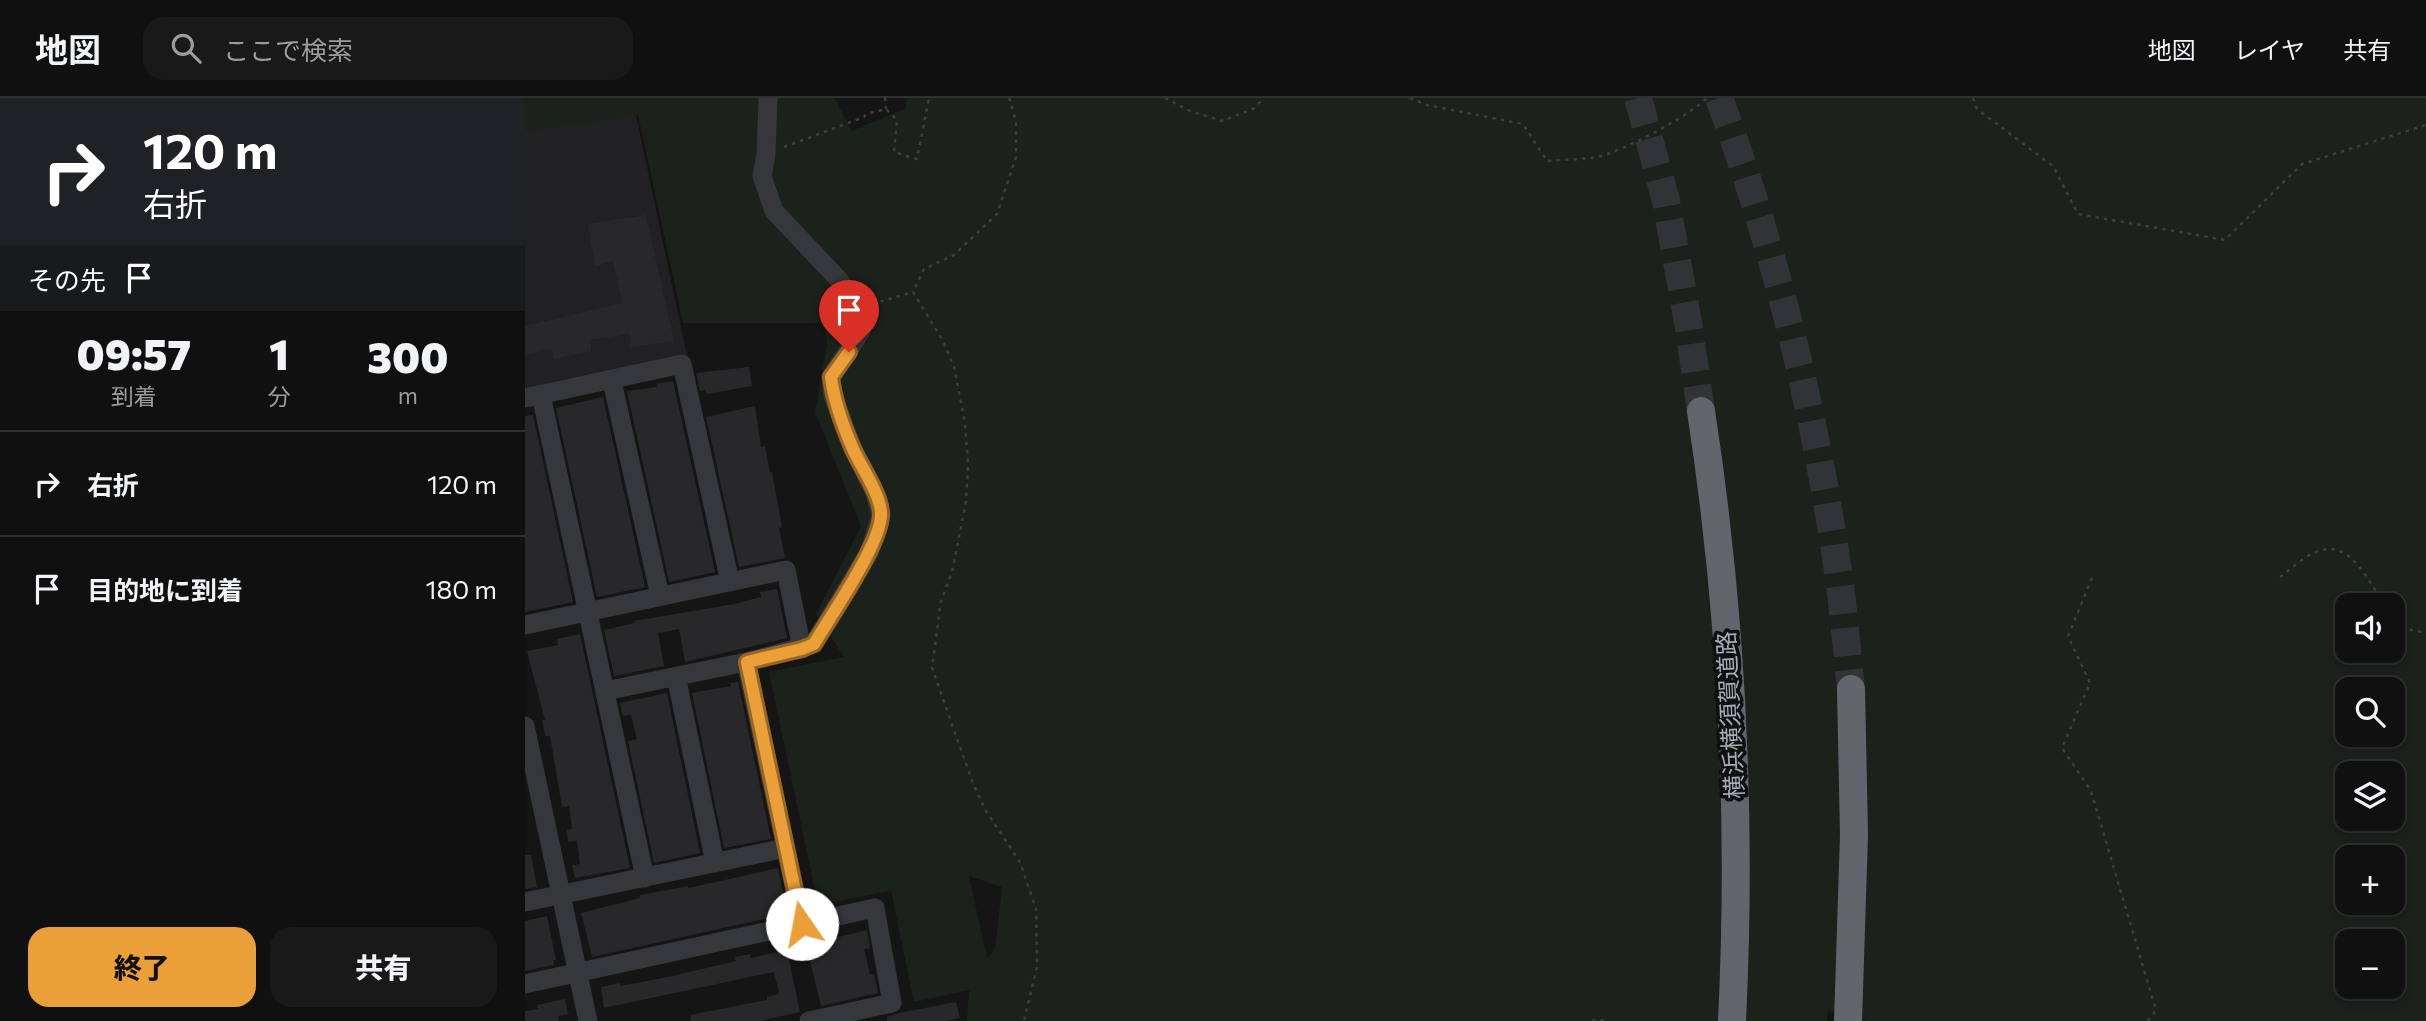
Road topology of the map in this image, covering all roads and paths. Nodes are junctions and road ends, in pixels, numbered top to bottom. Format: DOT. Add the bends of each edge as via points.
graph roads {
  1 [pos="768,98"];
  2 [pos="885,98"];
  3 [pos="929,98"];
  4 [pos="1009,98"];
  5 [pos="1165,98"];
  6 [pos="1264,98"];
  7 [pos="1410,98"];
  8 [pos="1707,98"];
  9 [pos="1973,98"];
  10 [pos="887,109"];
  11 [pos="2426,125"];
  12 [pos="766,154"];
  13 [pos="913,292"];
  14 [pos="855,309"];
  15 [pos="612,381"];
  16 [pos="533,396"];
  17 [pos="1701,411"];
  18 [pos="2280,577"];
  19 [pos="2092,578"];
  20 [pos="730,582"];
  21 [pos="2377,593"];
  22 [pos="660,596"];
  23 [pos="587,612"];
  24 [pos="525,625"];
  25 [pos="2405,627"];
  26 [pos="2426,633"];
  27 [pos="808,646"];
  28 [pos="747,662"];
  29 [pos="676,676"];
  30 [pos="1851,690"];
  31 [pos="605,691"];
  32 [pos="525,726"];
  33 [pos="786,848"];
  34 [pos="715,863"];
  35 [pos="645,878"];
  36 [pos="563,895"];
  37 [pos="525,902"];
  38 [pos="802,924"];
  39 [pos="577,973"];
  40 [pos="525,984"];
  41 [pos="862,1015"];
  42 [pos="1607,1020"];
  43 [pos="588,1021"];
  44 [pos="809,1021"];
  45 [pos="1024,1021"];
  46 [pos="1592,1021"];
  47 [pos="1732,1021"];
  48 [pos="1848,1021"];
  49 [pos="2148,1021"];
  1 -- 12 [label="street"];
  2 -- 10 [label="path"];
  3 -- 10 [label="path" via="917,159 894,152 898,120"];
  4 -- 13 [label="path" via="1016,121 1016,157 997,214 954,255 924,269"];
  5 -- 6 [label="path" via="1222,121 1253,109"];
  7 -- 8 [label="path" via="1523,124 1547,161 1597,157 1634,142"];
  9 -- 11 [label="path" via="1977,109 2053,166 2078,214 2225,240 2302,164"];
  10 -- 12 [label="path"];
  12 -- 14 [label="street" via="762,176 774,211 840,281"];
  13 -- 14 [label="path"];
  13 -- 45 [label="path" via="954,367 968,464 965,502 952,572 941,601 932,668 974,786 1020,862 1036,909 1037,967"];
  14 -- 27 [label="street" via="861,331 831,377 833,396 881,514 870,551"];
  15 -- 16 [label="street"];
  15 -- 20 [label="street" via="682,364"];
  15 -- 22 [label="street"];
  16 -- 23 [label="street"];
  17 -- 47 [label="highway, 横浜横須賀道路" via="1726,615 1735,783"];
  18 -- 21 [label="path" via="2313,553 2330,548 2345,552"];
  19 -- 49 [label="path" via="2068,636 2090,683 2062,748 2091,791 2156,1010"];
  20 -- 22 [label="street"];
  20 -- 27 [label="street" via="786,570"];
  22 -- 23 [label="street"];
  23 -- 24 [label="street"];
  23 -- 31 [label="street"];
  25 -- 26 [label="path"];
  27 -- 28 [label="street"];
  28 -- 29 [label="street"];
  28 -- 33 [label="street"];
  29 -- 31 [label="street"];
  29 -- 34 [label="street"];
  30 -- 48 [label="highway" via="1854,835"];
  31 -- 35 [label="street"];
  32 -- 36 [label="street"];
  33 -- 34 [label="street"];
  33 -- 38 [label="street"];
  34 -- 35 [label="street"];
  35 -- 36 [label="street"];
  36 -- 37 [label="street"];
  36 -- 39 [label="street"];
  38 -- 39 [label="street"];
  38 -- 41 [label="street" via="874,908 892,1003"];
  39 -- 40 [label="street"];
  39 -- 43 [label="street"];
  41 -- 44 [label="street"];
  42 -- 46 [label="path"];
}
